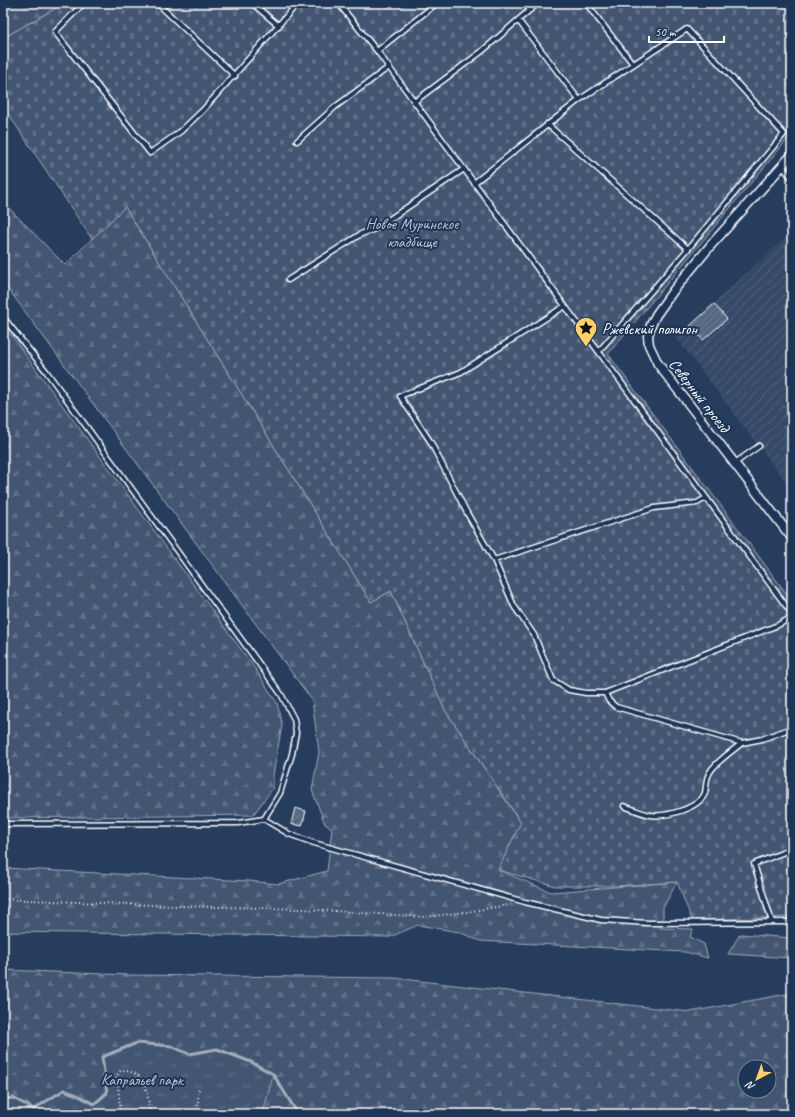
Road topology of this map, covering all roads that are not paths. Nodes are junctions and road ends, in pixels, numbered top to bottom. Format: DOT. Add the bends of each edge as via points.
graph roads {
  1 [pos="84,3"];
  2 [pos="157,3"];
  3 [pos="252,3"];
  4 [pos="298,3"];
  5 [pos="338,3"];
  6 [pos="437,3"];
  7 [pos="524,3"];
  8 [pos="538,3"];
  9 [pos="586,3"];
  10 [pos="530,10"];
  11 [pos="518,20"];
  12 [pos="279,26"];
  13 [pos="377,51"];
  14 [pos="633,64"];
  15 [pos="389,67"];
  16 [pos="235,76"];
  17 [pos="580,100"];
  18 [pos="414,102"];
  19 [pos="547,124"];
  20 [pos="297,141"];
  21 [pos="792,155"];
  22 [pos="781,166"];
  23 [pos="464,169"];
  24 [pos="792,178"];
  25 [pos="474,183"];
  26 [pos="688,249"];
  27 [pos="288,280"];
  28 [pos="565,306"];
  29 [pos="3,317"];
  30 [pos="599,351"];
  31 [pos="759,446"];
  32 [pos="735,463"];
  33 [pos="706,498"];
  34 [pos="792,538"];
  35 [pos="494,560"];
  36 [pos="792,614"];
  37 [pos="792,617"];
  38 [pos="605,693"];
  39 [pos="792,728"];
  40 [pos="742,743"];
  41 [pos="624,806"];
  42 [pos="264,819"];
  43 [pos="3,824"];
  44 [pos="792,849"];
  45 [pos="772,922"];
  46 [pos="792,922"];
  1 -- 16 [label="lane" via="55,32 150,153 181,131"];
  2 -- 16 [label="lane"];
  3 -- 12 [label="lane"];
  4 -- 12 [label="lane"];
  5 -- 13 [label="lane"];
  6 -- 13 [label="lane"];
  7 -- 10 [label="lane"];
  8 -- 10 [label="lane"];
  9 -- 14 [label="lane"];
  10 -- 11 [label="lane"];
  11 -- 17 [label="lane"];
  11 -- 18 [label="lane" via="481,52"];
  12 -- 16 [label="lane"];
  13 -- 15 [label="lane"];
  14 -- 17 [label="lane"];
  14 -- 26 [label="lane" via="687,29 784,134"];
  15 -- 18 [label="lane"];
  15 -- 20 [label="lane" via="335,106"];
  17 -- 19 [label="lane"];
  18 -- 23 [label="lane"];
  19 -- 25 [label="lane"];
  19 -- 26 [label="lane"];
  21 -- 22 [label="street, Северный проезд"];
  22 -- 24 [label="lane"];
  22 -- 32 [label="street, Северный проезд" via="673,291 656,315 648,336 648,344 658,364"];
  23 -- 25 [label="lane"];
  23 -- 27 [label="lane" via="375,229 361,234"];
  25 -- 28 [label="lane"];
  26 -- 30 [label="lane"];
  28 -- 30 [label="lane"];
  28 -- 35 [label="lane" via="461,372 400,396 430,441"];
  29 -- 42 [label="lane" via="46,370 281,694 291,713 296,733 292,754 280,793"];
  30 -- 33 [label="lane"];
  31 -- 32 [label="lane"];
  32 -- 34 [label="street, Северный проезд"];
  33 -- 35 [label="lane" via="697,503 654,508"];
  33 -- 36 [label="lane"];
  35 -- 38 [label="lane" via="514,606 534,635 553,680 569,690"];
  37 -- 38 [label="lane" via="778,625"];
  38 -- 40 [label="lane" via="616,707"];
  39 -- 40 [label="lane"];
  40 -- 41 [label="lane" via="711,770 706,781 705,793 690,807 664,815 650,815"];
  42 -- 43 [label="lane" via="238,823"];
  42 -- 45 [label="lane" via="289,834 314,843 525,902 601,920 648,923"];
  44 -- 45 [label="lane" via="754,864"];
  45 -- 46 [label="lane"];
}
